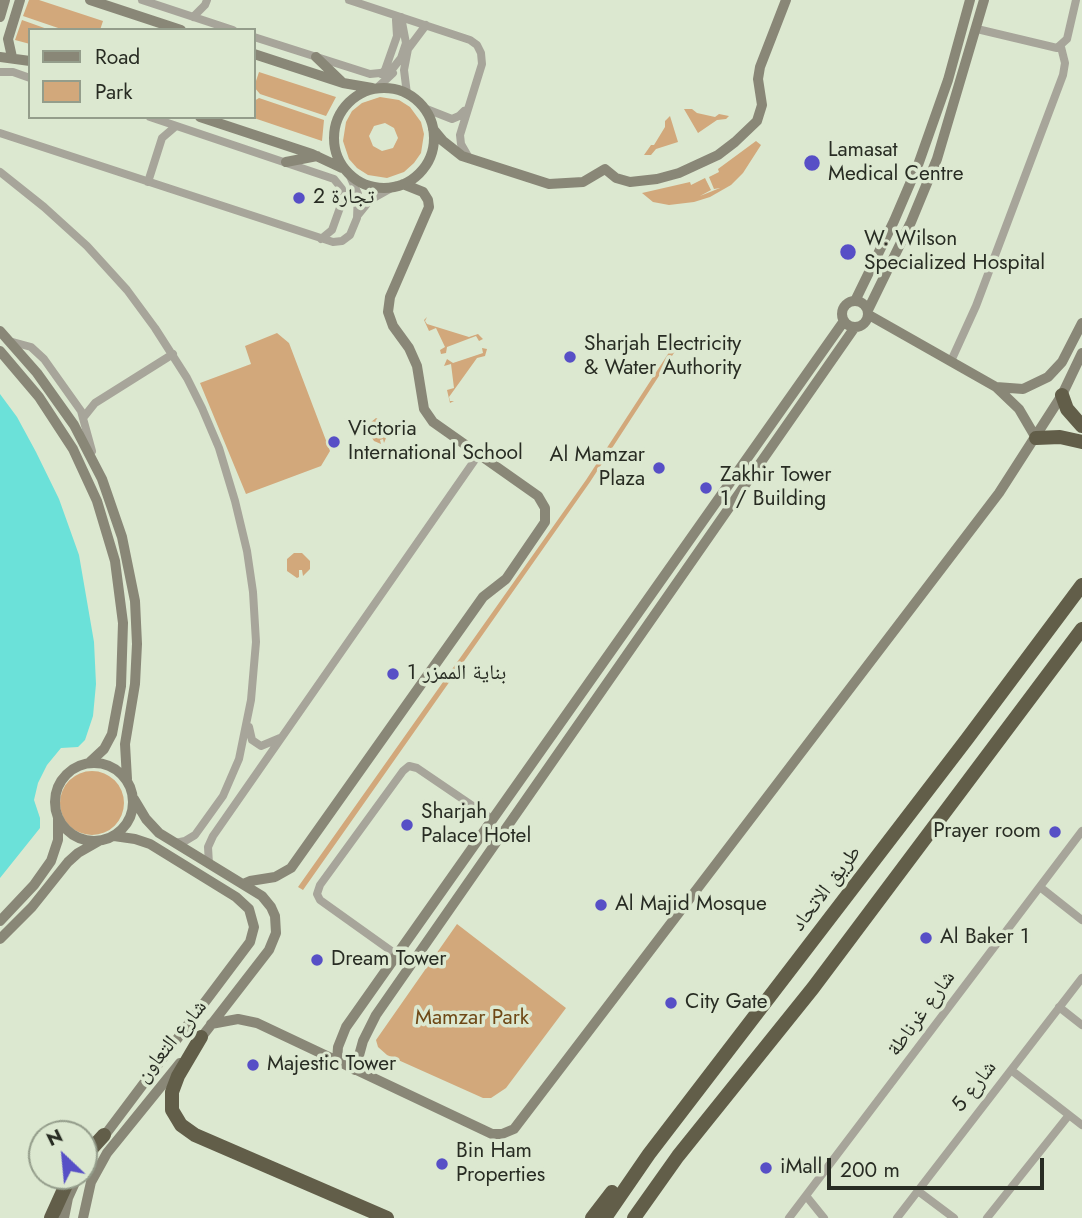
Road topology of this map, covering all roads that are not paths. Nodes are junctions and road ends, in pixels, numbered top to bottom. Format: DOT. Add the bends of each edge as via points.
graph roads {
  1 [pos="5,0"];
  2 [pos="20,0"];
  3 [pos="90,0"];
  4 [pos="142,0"];
  5 [pos="349,0"];
  6 [pos="786,0"];
  7 [pos="970,0"];
  8 [pos="984,0"];
  9 [pos="1076,0"];
  10 [pos="206,2"];
  11 [pos="397,16"];
  12 [pos="0,17"];
  13 [pos="193,17"];
  14 [pos="210,22"];
  15 [pos="426,25"];
  16 [pos="175,28"];
  17 [pos="227,28"];
  18 [pos="977,29"];
  19 [pos="256,38"];
  20 [pos="1061,47"];
  21 [pos="406,48"];
  22 [pos="256,55"];
  23 [pos="6,57"];
  24 [pos="316,57"];
  25 [pos="401,58"];
  26 [pos="28,61"];
  27 [pos="0,72"];
  28 [pos="380,75"];
  29 [pos="28,77"];
  30 [pos="343,83"];
  31 [pos="376,88"];
  32 [pos="407,94"];
  33 [pos="468,106"];
  34 [pos="424,108"];
  35 [pos="937,113"];
  36 [pos="153,119"];
  37 [pos="156,119"];
  38 [pos="206,119"];
  39 [pos="176,126"];
  40 [pos="433,128"];
  41 [pos="0,133"];
  42 [pos="162,138"];
  43 [pos="941,147"];
  44 [pos="317,156"];
  45 [pos="469,159"];
  46 [pos="286,162"];
  47 [pos="0,172"];
  48 [pos="347,172"];
  49 [pos="148,182"];
  50 [pos="399,185"];
  51 [pos="357,218"];
  52 [pos="321,239"];
  53 [pos="855,301"];
  54 [pos="868,312"];
  55 [pos="844,321"];
  56 [pos="1082,323"];
  57 [pos="855,327"];
  58 [pos="0,331"];
  59 [pos="9,341"];
  60 [pos="0,351"];
  61 [pos="173,354"];
  62 [pos="1082,354"];
  63 [pos="951,361"];
  64 [pos="996,387"];
  65 [pos="1062,395"];
  66 [pos="95,403"];
  67 [pos="77,404"];
  68 [pos="83,418"];
  69 [pos="1082,426"];
  70 [pos="1036,438"];
  71 [pos="1082,442"];
  72 [pos="479,454"];
  73 [pos="94,461"];
  74 [pos="1082,585"];
  75 [pos="1082,629"];
  76 [pos="248,713"];
  77 [pos="283,737"];
  78 [pos="258,745"];
  79 [pos="241,751"];
  80 [pos="266,760"];
  81 [pos="90,762"];
  82 [pos="127,779"];
  83 [pos="134,799"];
  84 [pos="57,816"];
  85 [pos="492,819"];
  86 [pos="1082,831"];
  87 [pos="114,836"];
  88 [pos="99,841"];
  89 [pos="175,843"];
  90 [pos="209,864"];
  91 [pos="243,884"];
  92 [pos="1040,887"];
  93 [pos="257,893"];
  94 [pos="247,906"];
  95 [pos="1082,920"];
  96 [pos="0,921"];
  97 [pos="0,939"];
  98 [pos="397,955"];
  99 [pos="1082,978"];
  100 [pos="1059,1007"];
  101 [pos="211,1024"];
  102 [pos="1082,1025"];
  103 [pos="201,1037"];
  104 [pos="337,1061"];
  105 [pos="355,1070"];
  106 [pos="1011,1070"];
  107 [pos="1069,1115"];
  108 [pos="1082,1125"];
  109 [pos="104,1135"];
  110 [pos="98,1142"];
  111 [pos="98,1144"];
  112 [pos="649,1154"];
  113 [pos="664,1177"];
  114 [pos="64,1190"];
  115 [pos="72,1190"];
  116 [pos="918,1191"];
  117 [pos="807,1197"];
  118 [pos="51,1218"];
  119 [pos="64,1218"];
  120 [pos="83,1218"];
  121 [pos="387,1218"];
  122 [pos="592,1218"];
  123 [pos="605,1218"];
  124 [pos="634,1218"];
  125 [pos="643,1218"];
  126 [pos="789,1218"];
  127 [pos="824,1218"];
  128 [pos="897,1218"];
  129 [pos="954,1218"];
  130 [pos="987,1218"];
  1 -- 12 [label="street"];
  2 -- 23 [label="street"];
  3 -- 16 [label="street"];
  4 -- 13 [label="street"];
  5 -- 11 [label="street"];
  6 -- 45 [label="street" via="760,67 759,117 735,142 701,164 645,180 623,181 605,169 583,182 549,184"];
  7 -- 35 [label="street"];
  8 -- 18 [label="street"];
  9 -- 20 [label="street"];
  10 -- 13 [label="street"];
  10 -- 14 [label="street"];
  11 -- 15 [label="street"];
  11 -- 21 [label="street"];
  11 -- 28 [label="street" via="397,36"];
  13 -- 14 [label="street"];
  14 -- 17 [label="street"];
  15 -- 21 [label="street"];
  15 -- 33 [label="street" via="470,40 480,49 481,64"];
  18 -- 20 [label="street"];
  18 -- 43 [label="street"];
  19 -- 24 [label="street"];
  20 -- 63 [label="street" via="1063,75 981,294"];
  21 -- 25 [label="street"];
  21 -- 32 [label="street"];
  22 -- 30 [label="street"];
  23 -- 26 [label="street"];
  24 -- 28 [label="street"];
  24 -- 30 [label="street"];
  25 -- 28 [label="street" via="390,72"];
  25 -- 31 [label="street"];
  27 -- 29 [label="street"];
  30 -- 31 [label="street"];
  31 -- 32 [label="street"];
  31 -- 48 [label="street" via="354,97 336,121 337,158"];
  32 -- 34 [label="street"];
  33 -- 34 [label="street" via="452,119"];
  33 -- 45 [label="street" via="460,135"];
  34 -- 40 [label="street"];
  35 -- 43 [label="street" via="940,122 935,141"];
  35 -- 53 [label="street" via="894,222"];
  36 -- 42 [label="street"];
  37 -- 39 [label="street"];
  38 -- 44 [label="street"];
  39 -- 42 [label="street"];
  39 -- 46 [label="street"];
  40 -- 45 [label="street" via="449,147"];
  40 -- 50 [label="street" via="427,162"];
  41 -- 49 [label="street"];
  42 -- 49 [label="street"];
  43 -- 54 [label="street"];
  44 -- 46 [label="street"];
  44 -- 48 [label="street"];
  46 -- 52 [label="street" via="330,177 342,189 333,227"];
  47 -- 61 [label="street" via="87,246 134,299"];
  48 -- 50 [label="street" via="374,187"];
  48 -- 51 [label="street" via="358,194"];
  49 -- 52 [label="street"];
  50 -- 51 [label="street" via="370,200"];
  50 -- 72 [label="street" via="423,192 429,207 390,297 390,319 414,357 426,415"];
  51 -- 52 [label="street" via="345,240"];
  53 -- 54 [label="street" via="863,303"];
  53 -- 55 [label="street" via="844,307"];
  54 -- 57 [label="street" via="866,322"];
  54 -- 63 [label="street"];
  55 -- 57 [label="street"];
  55 -- 85 [label="street"];
  56 -- 64 [label="street" via="1062,362 1048,377 1023,389"];
  57 -- 105 [label="street" via="376,1015"];
  58 -- 59 [label="street"];
  59 -- 67 [label="street" via="40,354"];
  59 -- 73 [label="street" via="51,390"];
  60 -- 81 [label="street" via="39,397 73,449 97,501 115,561 123,623 121,686 112,734"];
  61 -- 66 [label="street"];
  61 -- 76 [label="street" via="219,448 247,551 256,642"];
  62 -- 65 [label="street"];
  63 -- 64 [label="street"];
  64 -- 70 [label="street" via="1019,409"];
  65 -- 69 [label="highway"];
  65 -- 70 [label="street"];
  66 -- 67 [label="street"];
  66 -- 68 [label="street"];
  67 -- 68 [label="street"];
  68 -- 73 [label="street"];
  70 -- 71 [label="highway"];
  70 -- 105 [label="street" via="964,540 514,1129 492,1134"];
  72 -- 77 [label="street"];
  72 -- 91 [label="street" via="541,500 546,513 543,525 506,579 483,597 290,868"];
  73 -- 82 [label="street" via="116,516 135,601 137,666 125,744"];
  74 -- 112 [label="highway, طريق الاتحاد"];
  75 -- 113 [label="highway" via="813,988"];
  76 -- 78 [label="street" via="249,733"];
  76 -- 79 [label="street"];
  77 -- 78 [label="street"];
  77 -- 80 [label="street"];
  78 -- 79 [label="street"];
  78 -- 80 [label="street"];
  79 -- 89 [label="street" via="208,819 195,835"];
  80 -- 90 [label="street" via="210,841"];
  81 -- 82 [label="street" via="108,765"];
  81 -- 84 [label="street" via="74,768 61,781 55,798"];
  82 -- 83 [label="street"];
  83 -- 87 [label="street" via="128,822"];
  83 -- 89 [label="street" via="150,824"];
  84 -- 88 [label="street" via="71,834"];
  84 -- 96 [label="street" via="58,840 51,861"];
  85 -- 98 [label="street"];
  85 -- 98 [label="street" via="409,766 318,887 320,900"];
  86 -- 92 [label="street, شارع غرناطة"];
  87 -- 88 [label="street"];
  87 -- 94 [label="street" via="158,848"];
  88 -- 97 [label="street" via="68,862"];
  89 -- 90 [label="street"];
  90 -- 91 [label="street"];
  91 -- 93 [label="street"];
  92 -- 95 [label="street"];
  92 -- 117 [label="street, شارع غرناطة"];
  93 -- 94 [label="street"];
  93 -- 101 [label="street, شارع التعاون" via="273,911 275,938"];
  94 -- 109 [label="street, شارع التعاون" via="253,922 250,942"];
  98 -- 104 [label="street" via="346,1027"];
  99 -- 100 [label="street, شارع 5"];
  100 -- 102 [label="street"];
  100 -- 106 [label="street, شارع 5"];
  101 -- 103 [label="street, شارع التعاون"];
  101 -- 104 [label="street" via="251,1021"];
  103 -- 120 [label="street, شارع التعاون" via="107,1153 91,1182"];
  103 -- 121 [label="highway" via="172,1092 172,1110 181,1125"];
  104 -- 105 [label="street"];
  106 -- 107 [label="street"];
  106 -- 116 [label="street, شارع 5"];
  107 -- 108 [label="street"];
  107 -- 130 [label="street"];
  109 -- 110 [label="highway"];
  109 -- 111 [label="street, شارع التعاون"];
  112 -- 122 [label="highway" via="637,1160"];
  112 -- 123 [label="highway, طريق الاتحاد"];
  113 -- 124 [label="highway"];
  113 -- 125 [label="highway"];
  114 -- 118 [label="highway"];
  115 -- 119 [label="street"];
  116 -- 128 [label="street, شارع 5"];
  116 -- 129 [label="street"];
  117 -- 126 [label="street, شارع غرناطة"];
  117 -- 127 [label="street"];
}
